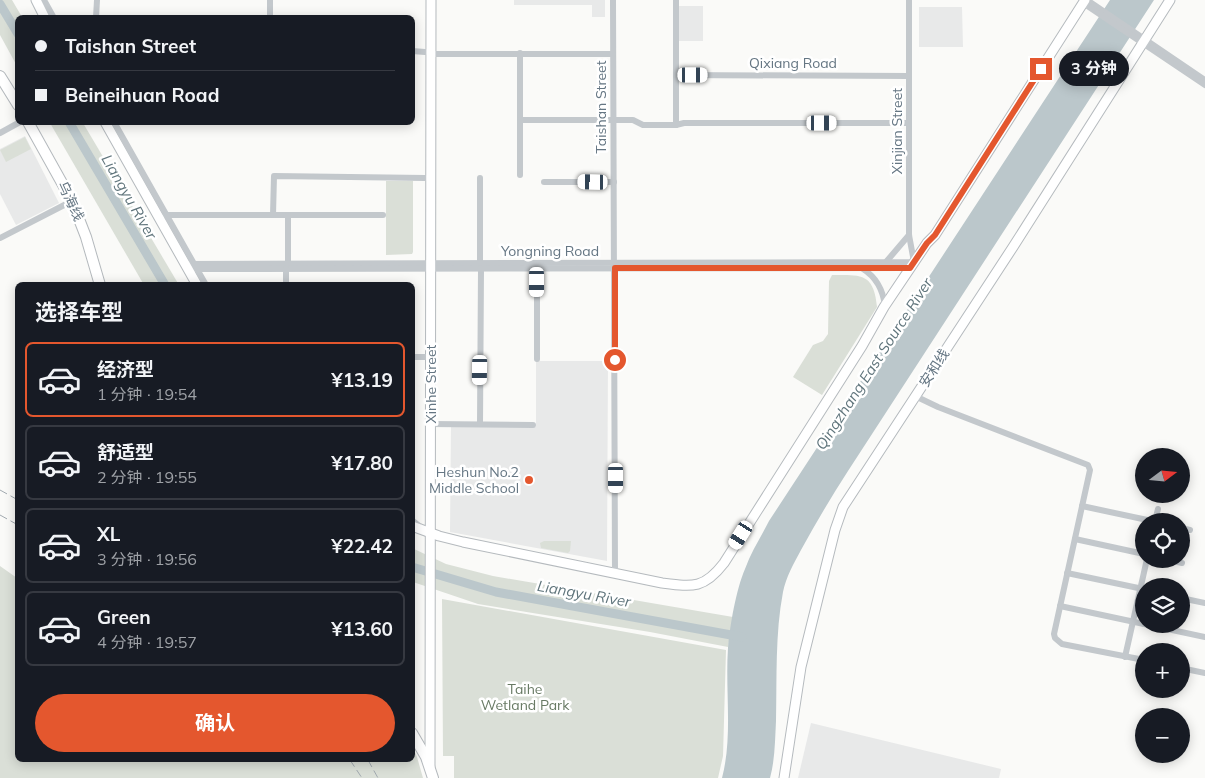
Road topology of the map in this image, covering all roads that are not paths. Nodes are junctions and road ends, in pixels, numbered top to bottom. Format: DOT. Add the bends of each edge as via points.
graph roads {
  1 [pos="36,0"];
  2 [pos="44,0"];
  3 [pos="97,0"];
  4 [pos="270,0"];
  5 [pos="425,0"];
  6 [pos="431,0"];
  7 [pos="613,0"];
  8 [pos="676,0"];
  9 [pos="909,0"];
  10 [pos="1170,0"];
  11 [pos="1082,1"];
  12 [pos="44,15"];
  13 [pos="52,15"];
  14 [pos="96,15"];
  15 [pos="270,15"];
  16 [pos="1144,41"];
  17 [pos="415,51"];
  18 [pos="428,53"];
  19 [pos="520,54"];
  20 [pos="613,54"];
  21 [pos="676,75"];
  22 [pos="0,76"];
  23 [pos="909,76"];
  24 [pos="1205,80"];
  25 [pos="1205,85"];
  26 [pos="15,101"];
  27 [pos="520,120"];
  28 [pos="614,120"];
  29 [pos="909,123"];
  30 [pos="15,124"];
  31 [pos="30,125"];
  32 [pos="107,125"];
  33 [pos="116,125"];
  34 [pos="676,125"];
  35 [pos="0,132"];
  36 [pos="520,175"];
  37 [pos="425,178"];
  38 [pos="480,178"];
  39 [pos="544,182"];
  40 [pos="614,182"];
  41 [pos="72,201"];
  42 [pos="166,215"];
  43 [pos="273,215"];
  44 [pos="288,215"];
  45 [pos="383,215"];
  46 [pos="909,235"];
  47 [pos="0,238"];
  48 [pos="886,262"];
  49 [pos="912,265"];
  50 [pos="287,266"];
  51 [pos="428,266"];
  52 [pos="480,266"];
  53 [pos="615,266"];
  54 [pos="192,267"];
  55 [pos="862,268"];
  56 [pos="537,269"];
  57 [pos="99,282"];
  58 [pos="197,282"];
  59 [pos="204,282"];
  60 [pos="286,282"];
  61 [pos="885,306"];
  62 [pos="415,357"];
  63 [pos="425,357"];
  64 [pos="537,359"];
  65 [pos="915,396"];
  66 [pos="431,424"];
  67 [pos="480,424"];
  68 [pos="533,425"];
  69 [pos="1082,506"];
  70 [pos="1158,509"];
  71 [pos="1157,513"];
  72 [pos="1135,517"];
  73 [pos="415,522"];
  74 [pos="415,527"];
  75 [pos="428,533"];
  76 [pos="1074,539"];
  77 [pos="1135,552"];
  78 [pos="1067,573"];
  79 [pos="616,574"];
  80 [pos="1135,588"];
  81 [pos="428,592"];
  82 [pos="1190,600"];
  83 [pos="1205,603"];
  84 [pos="1060,606"];
  85 [pos="1135,615"];
  86 [pos="1133,622"];
  87 [pos="1186,633"];
  88 [pos="1205,637"];
  89 [pos="1125,657"];
  90 [pos="1135,659"];
  91 [pos="1190,670"];
  92 [pos="1205,673"];
  93 [pos="415,738"];
  94 [pos="424,753"];
  95 [pos="431,773"];
  96 [pos="785,776"];
  1 -- 12 [label="main road"];
  2 -- 13 [label="street"];
  3 -- 14 [label="street"];
  4 -- 15 [label="street"];
  5 -- 18 [label="main road, Xinhe Street"];
  6 -- 18 [label="main road, Xinhe Street"];
  7 -- 20 [label="street, Taishan Street"];
  8 -- 21 [label="street"];
  9 -- 23 [label="street, Xinjian Street"];
  10 -- 16 [label="main road, 安和线"];
  11 -- 16 [label="street"];
  11 -- 49 [label="main road" via="935,235"];
  16 -- 24 [label="street"];
  16 -- 25 [label="street"];
  16 -- 65 [label="main road, 安和线"];
  17 -- 18 [label="street"];
  18 -- 19 [label="street"];
  18 -- 37 [label="main road, Xinhe Street"];
  18 -- 51 [label="main road, Xinhe Street"];
  19 -- 20 [label="street"];
  19 -- 27 [label="street"];
  20 -- 28 [label="street, Taishan Street"];
  21 -- 23 [label="street, Qixiang Road"];
  21 -- 34 [label="street"];
  22 -- 26 [label="highway"];
  23 -- 29 [label="street, Xinjian Street"];
  27 -- 28 [label="street"];
  27 -- 36 [label="street"];
  28 -- 34 [label="street" via="633,120 643,125"];
  28 -- 40 [label="street, Taishan Street"];
  29 -- 34 [label="street"];
  29 -- 46 [label="street, Xinjian Street"];
  30 -- 35 [label="street"];
  31 -- 41 [label="highway, 乌海线"];
  32 -- 54 [label="main road"];
  33 -- 42 [label="street"];
  37 -- 43 [label="street" via="274,176"];
  37 -- 51 [label="main road, Xinhe Street"];
  38 -- 52 [label="street"];
  39 -- 40 [label="street"];
  40 -- 53 [label="street, Taishan Street"];
  41 -- 47 [label="street"];
  41 -- 57 [label="highway, 乌海线"];
  42 -- 43 [label="street"];
  42 -- 54 [label="street"];
  43 -- 44 [label="street"];
  44 -- 45 [label="street"];
  44 -- 50 [label="street"];
  46 -- 48 [label="street"];
  46 -- 49 [label="street, Xinjian Street"];
  48 -- 49 [label="street, Yongning Road"];
  48 -- 53 [label="street, Yongning Road"];
  49 -- 55 [label="street, Yongning Road"];
  49 -- 61 [label="main road"];
  50 -- 51 [label="street, Yongning Road"];
  50 -- 54 [label="street, Yongning Road"];
  50 -- 60 [label="street"];
  51 -- 52 [label="street, Yongning Road"];
  51 -- 63 [label="main road, Xinhe Street"];
  51 -- 66 [label="main road, Xinhe Street"];
  52 -- 53 [label="street, Yongning Road"];
  52 -- 56 [label="street, Yongning Road"];
  52 -- 67 [label="street"];
  53 -- 55 [label="street, Yongning Road"];
  53 -- 56 [label="street, Yongning Road"];
  53 -- 79 [label="street, Taishan Street"];
  54 -- 58 [label="main road"];
  54 -- 59 [label="street"];
  55 -- 61 [label="street" via="878,284"];
  56 -- 64 [label="street"];
  61 -- 79 [label="main road" via="714,576 688,586"];
  62 -- 63 [label="street"];
  63 -- 75 [label="main road, Xinhe Street"];
  65 -- 69 [label="street" via="1086,463 1090,470"];
  65 -- 96 [label="main road, 安和线" via="850,495 839,518 797,684"];
  66 -- 67 [label="street"];
  66 -- 75 [label="main road, Xinhe Street"];
  67 -- 68 [label="street"];
  69 -- 72 [label="street"];
  69 -- 76 [label="street"];
  70 -- 71 [label="street"];
  73 -- 75 [label="street"];
  74 -- 75 [label="main road"];
  75 -- 79 [label="main road"];
  75 -- 81 [label="main road, Xinhe Street"];
  76 -- 77 [label="street"];
  76 -- 78 [label="street"];
  78 -- 80 [label="street"];
  78 -- 84 [label="street"];
  81 -- 94 [label="main road, Xinhe Street"];
  81 -- 95 [label="main road, Xinhe Street"];
  82 -- 83 [label="street"];
  84 -- 86 [label="street"];
  84 -- 89 [label="street" via="1054,634 1058,641"];
  85 -- 86 [label="street"];
  86 -- 89 [label="street"];
  87 -- 88 [label="street"];
  89 -- 90 [label="street"];
  91 -- 92 [label="street"];
  93 -- 94 [label="highway"];
  94 -- 95 [label="highway"];
}
